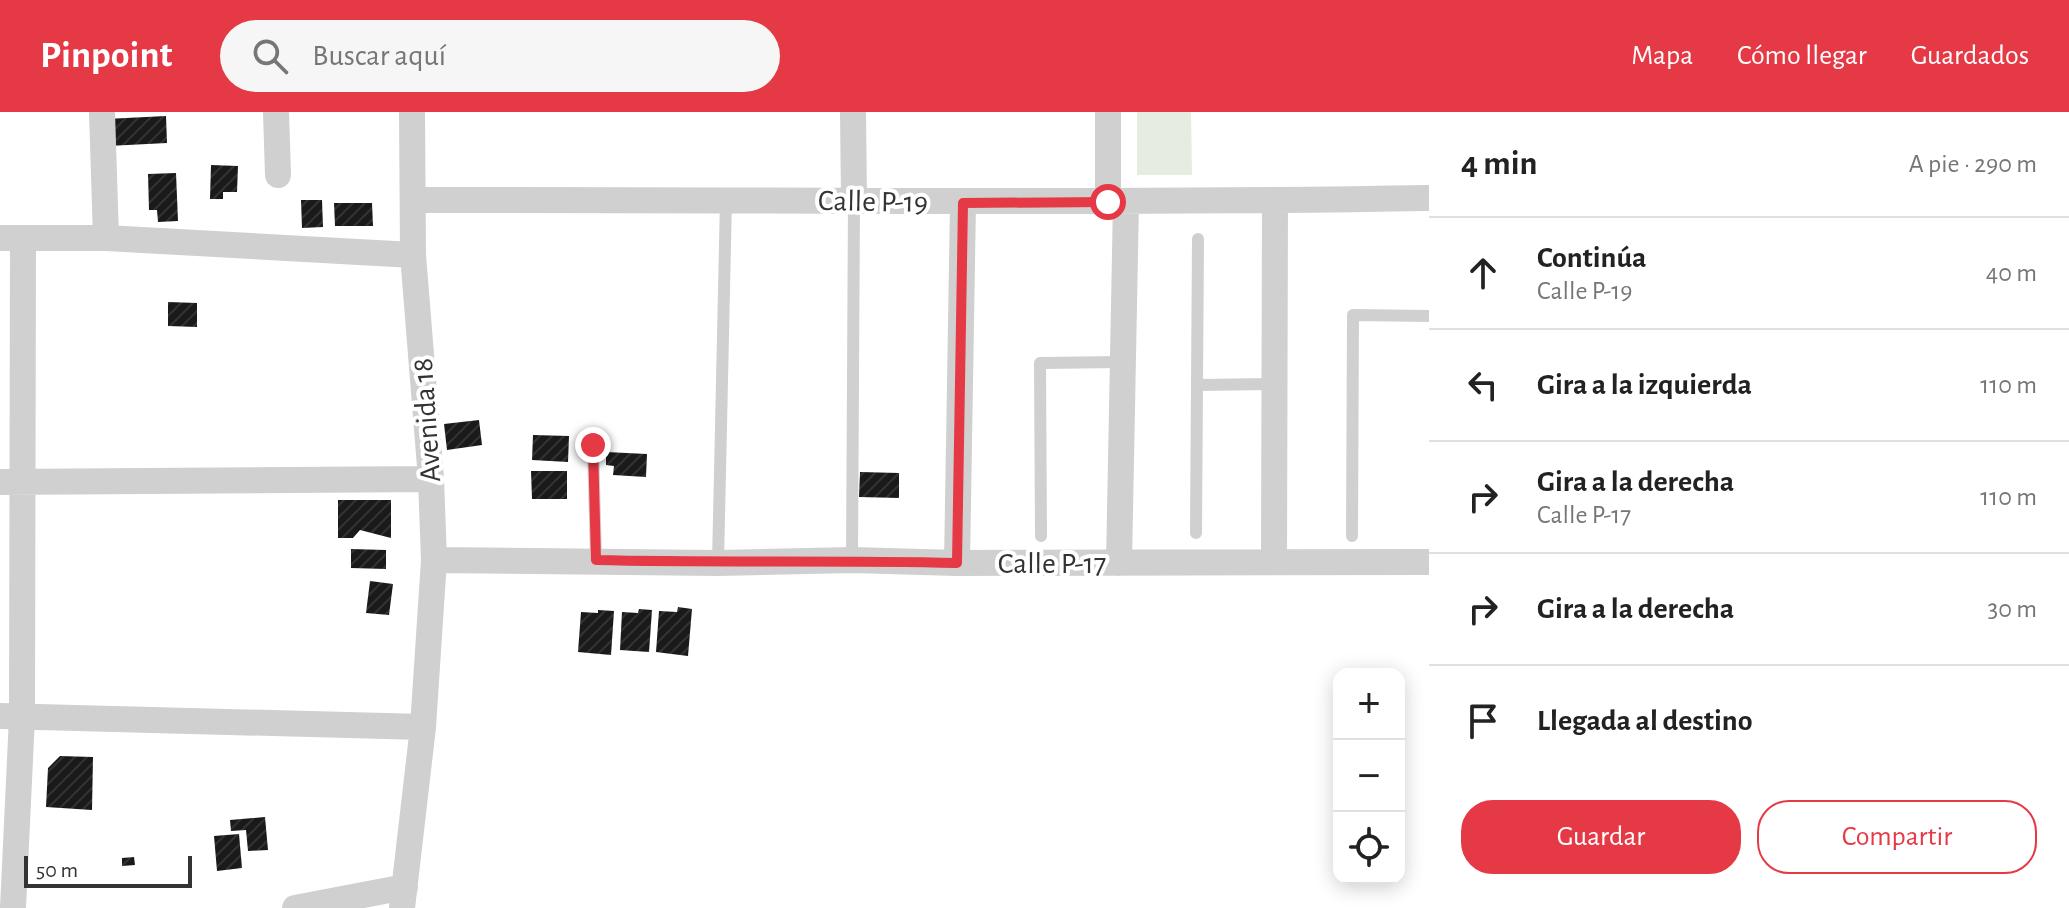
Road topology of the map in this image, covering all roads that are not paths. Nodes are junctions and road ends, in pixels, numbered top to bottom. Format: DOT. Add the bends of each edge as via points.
graph roads {
  1 [pos="102,112"];
  2 [pos="276,112"];
  3 [pos="412,112"];
  4 [pos="853,112"];
  5 [pos="1108,112"];
  6 [pos="278,175"];
  7 [pos="1429,198"];
  8 [pos="726,199"];
  9 [pos="854,199"];
  10 [pos="413,200"];
  11 [pos="1275,201"];
  12 [pos="1117,202"];
  13 [pos="963,203"];
  14 [pos="11,238"];
  15 [pos="106,238"];
  16 [pos="1198,239"];
  17 [pos="413,255"];
  18 [pos="1429,316"];
  19 [pos="1123,362"];
  20 [pos="1274,384"];
  21 [pos="1198,385"];
  22 [pos="593,445"];
  23 [pos="431,479"];
  24 [pos="11,482"];
  25 [pos="1196,533"];
  26 [pos="1041,536"];
  27 [pos="1352,536"];
  28 [pos="434,560"];
  29 [pos="596,560"];
  30 [pos="852,560"];
  31 [pos="1274,562"];
  32 [pos="1429,562"];
  33 [pos="718,563"];
  34 [pos="957,563"];
  35 [pos="1119,563"];
  36 [pos="11,716"];
  37 [pos="423,727"];
  38 [pos="404,897"];
  39 [pos="13,908"];
  40 [pos="295,908"];
  1 -- 15 [label="street"];
  2 -- 6 [label="street"];
  3 -- 10 [label="street, Avenida 18"];
  4 -- 9 [label="street"];
  5 -- 12 [label="street"];
  7 -- 11 [label="street, Calle P-19"];
  8 -- 9 [label="street, Calle P-19"];
  8 -- 10 [label="street, Calle P-19"];
  8 -- 33 [label="lane"];
  9 -- 13 [label="street, Calle P-19"];
  9 -- 30 [label="lane"];
  10 -- 17 [label="street, Avenida 18"];
  11 -- 12 [label="street, Calle P-19"];
  11 -- 20 [label="street"];
  12 -- 13 [label="street, Calle P-19"];
  12 -- 19 [label="street"];
  13 -- 34 [label="street"];
  14 -- 15 [label="street"];
  14 -- 24 [label="street"];
  15 -- 17 [label="street"];
  16 -- 21 [label="lane"];
  17 -- 23 [label="street, Avenida 18"];
  18 -- 27 [label="lane" via="1353,315"];
  19 -- 26 [label="lane" via="1040,363"];
  19 -- 35 [label="street"];
  20 -- 21 [label="lane"];
  20 -- 31 [label="street"];
  21 -- 25 [label="lane"];
  22 -- 29 [label="lane"];
  23 -- 24 [label="street"];
  23 -- 28 [label="street, Avenida 18"];
  24 -- 36 [label="street"];
  28 -- 29 [label="street, Calle P-17"];
  28 -- 37 [label="street, Avenida 18"];
  29 -- 33 [label="street, Calle P-17"];
  30 -- 33 [label="street, Calle P-17"];
  30 -- 34 [label="street, Calle P-17"];
  31 -- 32 [label="street, Calle P-17"];
  31 -- 35 [label="street, Calle P-17"];
  34 -- 35 [label="street, Calle P-17"];
  36 -- 37 [label="street"];
  36 -- 39 [label="street"];
  37 -- 38 [label="street, Avenida 18"];
  38 -- 40 [label="street"];
}
